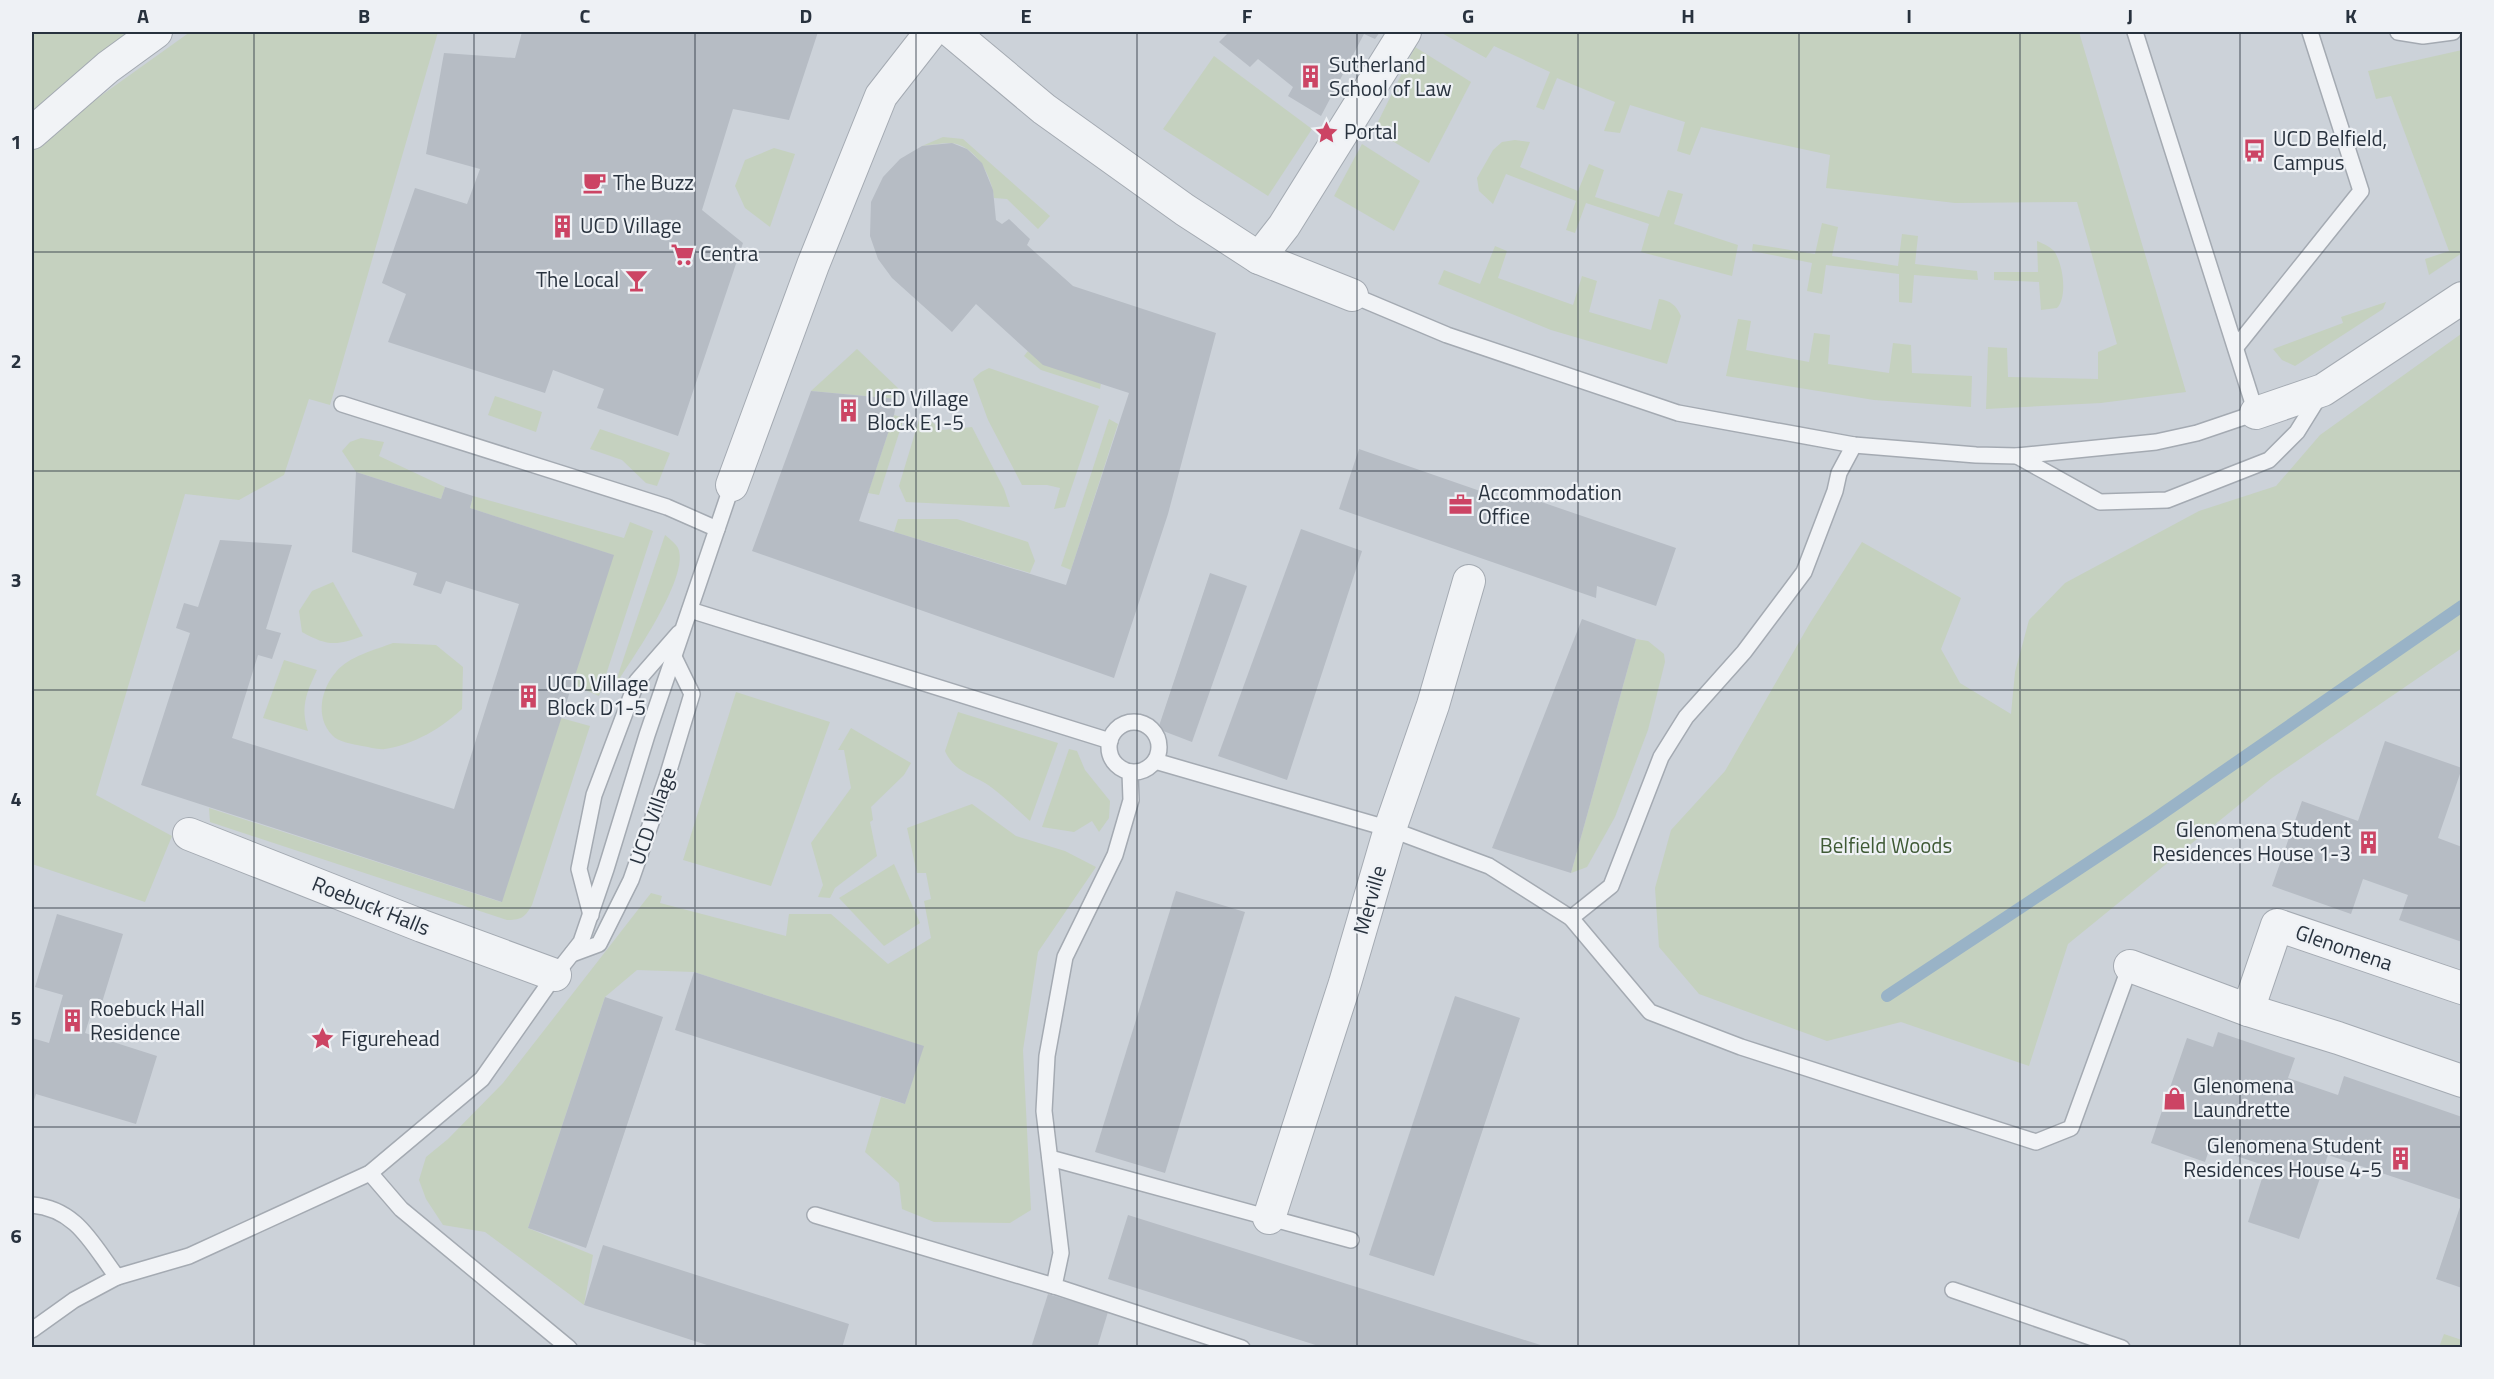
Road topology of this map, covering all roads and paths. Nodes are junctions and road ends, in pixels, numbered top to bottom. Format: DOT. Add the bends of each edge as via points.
graph roads {
  1 [pos="156,32"];
  2 [pos="931,32"];
  3 [pos="952,32"];
  4 [pos="1405,32"];
  5 [pos="2135,32"];
  6 [pos="2310,32"];
  7 [pos="2398,32"];
  8 [pos="2453,32"];
  9 [pos="32,133"];
  10 [pos="1259,258"];
  11 [pos="1352,295"];
  12 [pos="2463,298"];
  13 [pos="2236,347"];
  14 [pos="2323,390"];
  15 [pos="342,404"];
  16 [pos="2256,413"];
  17 [pos="1854,445"];
  18 [pos="2017,456"];
  19 [pos="732,485"];
  20 [pos="717,529"];
  21 [pos="1469,581"];
  22 [pos="690,610"];
  23 [pos="684,627"];
  24 [pos="674,657"];
  25 [pos="1110,741"];
  26 [pos="1155,761"];
  27 [pos="1130,772"];
  28 [pos="1390,829"];
  29 [pos="189,834"];
  30 [pos="591,915"];
  31 [pos="1571,918"];
  32 [pos="563,965"];
  33 [pos="2130,966"];
  34 [pos="2463,988"];
  35 [pos="2248,1011"];
  36 [pos="2463,1081"];
  37 [pos="1050,1158"];
  38 [pos="370,1173"];
  39 [pos="32,1205"];
  40 [pos="815,1215"];
  41 [pos="1269,1218"];
  42 [pos="1351,1240"];
  43 [pos="117,1277"];
  44 [pos="1054,1286"];
  45 [pos="1953,1290"];
  46 [pos="32,1330"];
  47 [pos="569,1347"];
  48 [pos="1242,1347"];
  49 [pos="2122,1347"];
  1 -- 9 [label="street" via="108,67"];
  2 -- 19 [label="street, UCD Village" via="881,96 813,265"];
  3 -- 10 [label="street" via="1095,147"];
  4 -- 10 [label="street" via="1284,226"];
  5 -- 13 [label="lane"];
  6 -- 13 [label="lane" via="2361,191"];
  7 -- 8 [label="lane" via="2423,36"];
  10 -- 11 [label="street"];
  11 -- 17 [label="lane" via="1447,334 1678,414"];
  12 -- 14 [label="street"];
  13 -- 16 [label="lane"];
  14 -- 16 [label="street"];
  14 -- 18 [label="lane" via="2297,432 2269,460 2167,500 2100,502"];
  15 -- 20 [label="lane" via="667,507"];
  16 -- 18 [label="lane" via="2156,442"];
  17 -- 18 [label="lane"];
  17 -- 31 [label="lane" via="1839,473 1804,572 1744,652 1686,717 1661,757 1611,886"];
  19 -- 20 [label="lane, UCD Village"];
  20 -- 22 [label="lane, UCD Village"];
  21 -- 28 [label="street, Merville" via="1433,705"];
  22 -- 23 [label="lane, UCD Village"];
  22 -- 25 [label="lane"];
  23 -- 24 [label="lane, UCD Village"];
  23 -- 30 [label="lane, UCD Village" via="637,681 594,795 579,869"];
  24 -- 30 [label="lane, UCD Village"];
  24 -- 32 [label="lane, UCD Village" via="692,694 632,880 599,944"];
  25 -- 26 [label="lane" via="1126,723 1143,723 1158,739"];
  25 -- 27 [label="lane" via="1116,764"];
  26 -- 27 [label="lane" via="1144,770"];
  26 -- 28 [label="lane"];
  27 -- 37 [label="lane" via="1131,800 1115,855 1065,957 1047,1056 1044,1111"];
  28 -- 31 [label="lane" via="1489,866"];
  28 -- 41 [label="street, Merville"];
  29 -- 32 [label="street, Roebuck Halls" via="422,926"];
  30 -- 32 [label="lane, UCD Village" via="581,942"];
  31 -- 33 [label="lane" via="1650,1012 1741,1047 2036,1142 2070,1128"];
  32 -- 38 [label="lane" via="482,1078"];
  33 -- 35 [label="street"];
  34 -- 35 [label="street, Glenomena" via="2277,925"];
  35 -- 36 [label="street"];
  37 -- 41 [label="lane"];
  37 -- 44 [label="lane" via="1061,1253"];
  38 -- 43 [label="lane" via="189,1256"];
  38 -- 47 [label="lane" via="401,1209"];
  39 -- 43 [label="lane" via="75,1221"];
  40 -- 44 [label="lane"];
  41 -- 42 [label="lane"];
  43 -- 46 [label="lane" via="74,1300"];
  44 -- 48 [label="lane"];
  45 -- 49 [label="lane"];
}
